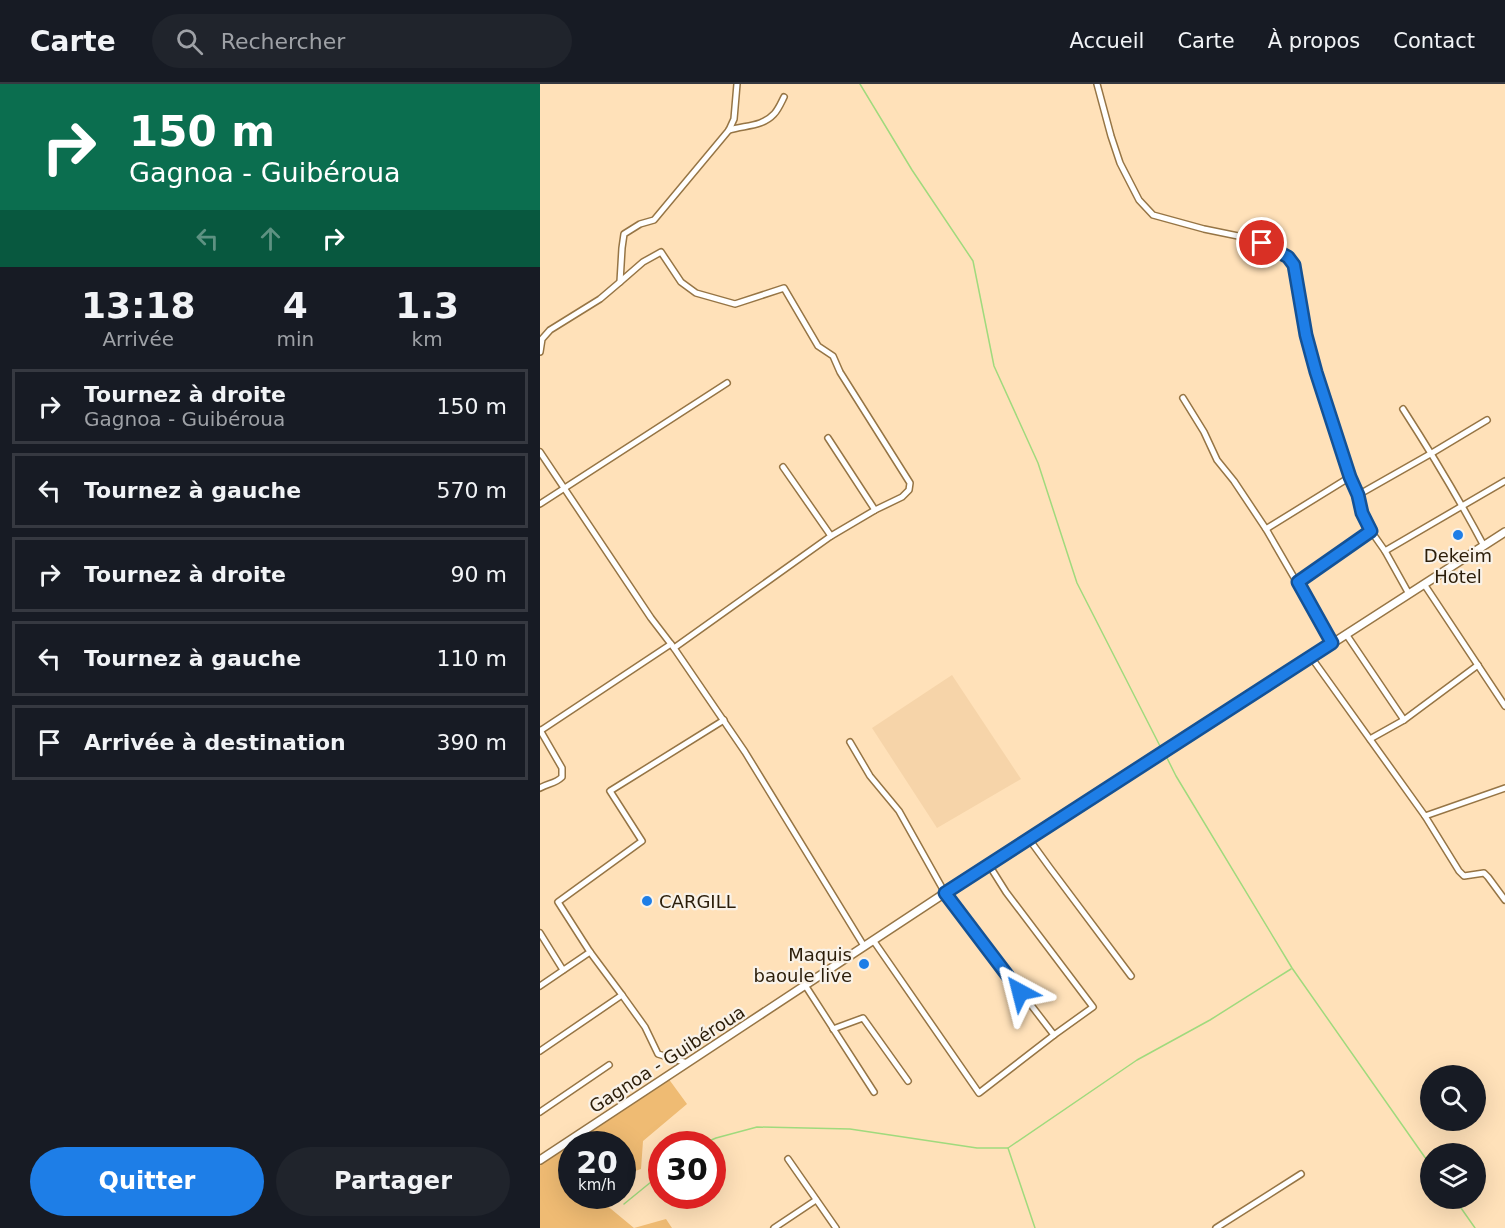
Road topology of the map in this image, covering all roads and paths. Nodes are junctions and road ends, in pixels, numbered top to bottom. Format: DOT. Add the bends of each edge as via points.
graph roads {
  1 [pos="737,84"];
  2 [pos="1097,84"];
  3 [pos="784,97"];
  4 [pos="729,130"];
  5 [pos="620,282"];
  6 [pos="540,352"];
  7 [pos="727,384"];
  8 [pos="1182,398"];
  9 [pos="1403,409"];
  10 [pos="1487,420"];
  11 [pos="828,438"];
  12 [pos="540,452"];
  13 [pos="1432,453"];
  14 [pos="783,467"];
  15 [pos="1350,477"];
  16 [pos="1505,481"];
  17 [pos="564,488"];
  18 [pos="1358,495"];
  19 [pos="540,504"];
  20 [pos="1462,506"];
  21 [pos="875,510"];
  22 [pos="1266,529"];
  23 [pos="1371,531"];
  24 [pos="1505,532"];
  25 [pos="831,536"];
  26 [pos="1484,546"];
  27 [pos="1385,552"];
  28 [pos="1298,582"];
  29 [pos="1424,584"];
  30 [pos="1409,594"];
  31 [pos="1346,634"];
  32 [pos="1332,643"];
  33 [pos="672,646"];
  34 [pos="1311,657"];
  35 [pos="1478,665"];
  36 [pos="1505,706"];
  37 [pos="724,720"];
  38 [pos="1404,720"];
  39 [pos="540,731"];
  40 [pos="1370,739"];
  41 [pos="850,742"];
  42 [pos="540,788"];
  43 [pos="1505,788"];
  44 [pos="1425,816"];
  45 [pos="1029,839"];
  46 [pos="988,865"];
  47 [pos="945,893"];
  48 [pos="1505,900"];
  49 [pos="540,933"];
  50 [pos="873,940"];
  51 [pos="864,946"];
  52 [pos="590,952"];
  53 [pos="563,970"];
  54 [pos="1131,976"];
  55 [pos="805,985"];
  56 [pos="540,986"];
  57 [pos="622,995"];
  58 [pos="833,1029"];
  59 [pos="1054,1035"];
  60 [pos="540,1051"];
  61 [pos="687,1063"];
  62 [pos="609,1065"];
  63 [pos="908,1081"];
  64 [pos="874,1092"];
  65 [pos="540,1112"];
  66 [pos="541,1158"];
  67 [pos="788,1160"];
  68 [pos="1301,1174"];
  69 [pos="816,1200"];
  70 [pos="774,1228"];
  71 [pos="836,1228"];
  72 [pos="1216,1228"];
  1 -- 4 [label="street" via="734,119"];
  2 -- 15 [label="street" via="1120,163 1139,200 1153,216 1262,243 1288,257 1294,265 1306,335"];
  3 -- 4 [label="street" via="775,113 760,124"];
  4 -- 5 [label="street" via="654,220 624,234"];
  5 -- 6 [label="street" via="550,330 542,339"];
  5 -- 21 [label="street" via="661,252 681,282 696,293 735,304 784,288 818,346 833,356 910,483 902,497"];
  7 -- 17 [label="street"];
  8 -- 22 [label="street" via="1217,460"];
  9 -- 13 [label="street"];
  10 -- 13 [label="street"];
  11 -- 21 [label="street"];
  12 -- 17 [label="street"];
  13 -- 18 [label="street"];
  13 -- 20 [label="street"];
  14 -- 25 [label="street"];
  15 -- 18 [label="street"];
  15 -- 22 [label="street"];
  16 -- 20 [label="street"];
  17 -- 19 [label="street"];
  17 -- 33 [label="street"];
  18 -- 23 [label="street"];
  20 -- 26 [label="street"];
  20 -- 27 [label="street"];
  21 -- 25 [label="street"];
  22 -- 28 [label="street"];
  23 -- 27 [label="street"];
  23 -- 28 [label="street"];
  24 -- 26 [label="main road, Gagnoa - Guibéroua"];
  25 -- 33 [label="street"];
  26 -- 29 [label="main road, Gagnoa - Guibéroua"];
  27 -- 30 [label="street"];
  28 -- 32 [label="street"];
  29 -- 30 [label="main road, Gagnoa - Guibéroua"];
  29 -- 35 [label="street"];
  30 -- 31 [label="main road, Gagnoa - Guibéroua"];
  31 -- 32 [label="main road, Gagnoa - Guibéroua"];
  31 -- 38 [label="street"];
  32 -- 34 [label="main road, Gagnoa - Guibéroua"];
  33 -- 37 [label="street"];
  33 -- 39 [label="street"];
  34 -- 40 [label="street"];
  34 -- 45 [label="main road, Gagnoa - Guibéroua"];
  35 -- 36 [label="street"];
  35 -- 38 [label="street"];
  37 -- 51 [label="street"];
  37 -- 52 [label="street" via="610,791 642,841 558,902"];
  38 -- 40 [label="street"];
  39 -- 42 [label="street" via="562,768 562,777"];
  40 -- 44 [label="street"];
  41 -- 47 [label="street" via="870,776 899,811"];
  43 -- 44 [label="street"];
  44 -- 48 [label="street" via="1459,871 1464,876 1484,873"];
  45 -- 46 [label="main road, Gagnoa - Guibéroua"];
  45 -- 54 [label="street"];
  46 -- 47 [label="main road, Gagnoa - Guibéroua"];
  46 -- 59 [label="street" via="1093,1007"];
  47 -- 50 [label="main road, Gagnoa - Guibéroua"];
  47 -- 59 [label="street"];
  49 -- 53 [label="street"];
  50 -- 51 [label="main road, Gagnoa - Guibéroua"];
  50 -- 59 [label="street" via="979,1093"];
  51 -- 55 [label="main road, Gagnoa - Guibéroua"];
  52 -- 53 [label="street"];
  52 -- 57 [label="street"];
  53 -- 56 [label="street"];
  55 -- 58 [label="street"];
  55 -- 61 [label="main road, Gagnoa - Guibéroua"];
  57 -- 60 [label="street"];
  57 -- 61 [label="street" via="658,1054"];
  58 -- 63 [label="street" via="863,1018"];
  58 -- 64 [label="street"];
  61 -- 66 [label="main road, Gagnoa - Guibéroua"];
  62 -- 65 [label="street"];
  67 -- 69 [label="street"];
  68 -- 72 [label="street"];
  69 -- 70 [label="street"];
  69 -- 71 [label="street"];
}
